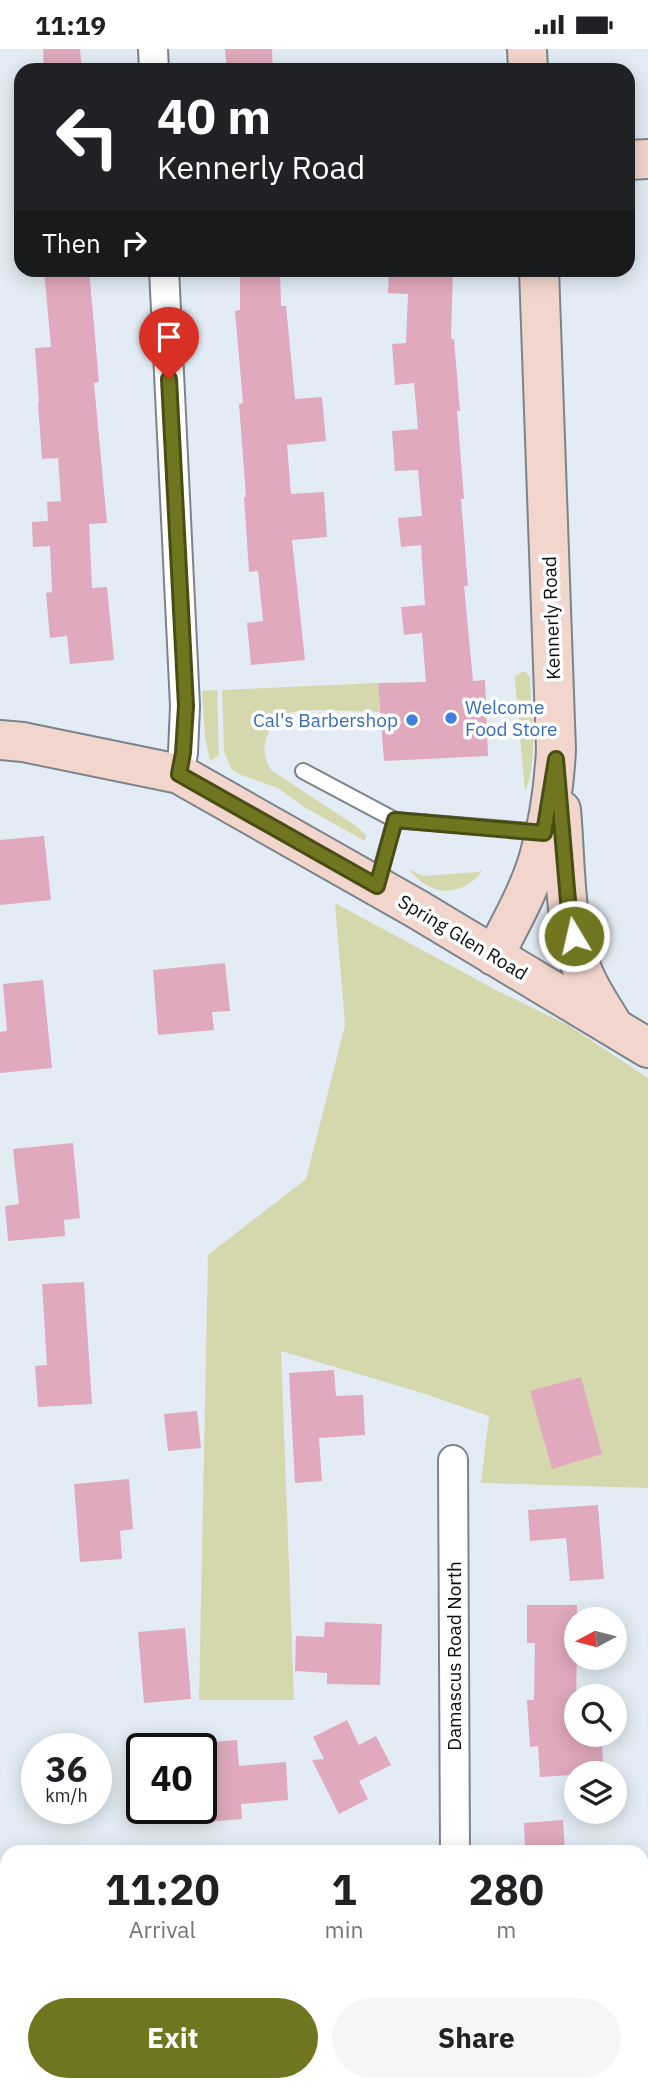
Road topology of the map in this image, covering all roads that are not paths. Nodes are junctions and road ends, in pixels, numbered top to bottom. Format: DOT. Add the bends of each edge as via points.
graph roads {
  1 [pos="164,277"];
  2 [pos="539,277"];
  3 [pos="0,740"];
  4 [pos="556,759"];
  5 [pos="303,771"];
  6 [pos="179,774"];
  7 [pos="395,820"];
  8 [pos="544,833"];
  9 [pos="377,886"];
  10 [pos="494,956"];
  11 [pos="613,1026"];
  12 [pos="648,1048"];
  13 [pos="453,1460"];
  14 [pos="456,1845"];
  1 -- 6 [label="street" via="186,706"];
  2 -- 4 [label="street, Kennerly Road"];
  3 -- 6 [label="street, Spring Glen Road"];
  4 -- 8 [label="street, Kennerly Road"];
  4 -- 11 [label="street" via="573,931 583,972"];
  5 -- 7 [label="lane"];
  6 -- 9 [label="street, Spring Glen Road"];
  7 -- 8 [label="lane"];
  7 -- 9 [label="lane"];
  8 -- 10 [label="street, Kennerly Road" via="524,896"];
  9 -- 10 [label="street, Spring Glen Road"];
  10 -- 11 [label="street, Spring Glen Road"];
  11 -- 12 [label="street, Spring Glen Road"];
  13 -- 14 [label="street, Damascus Road North"];
}
